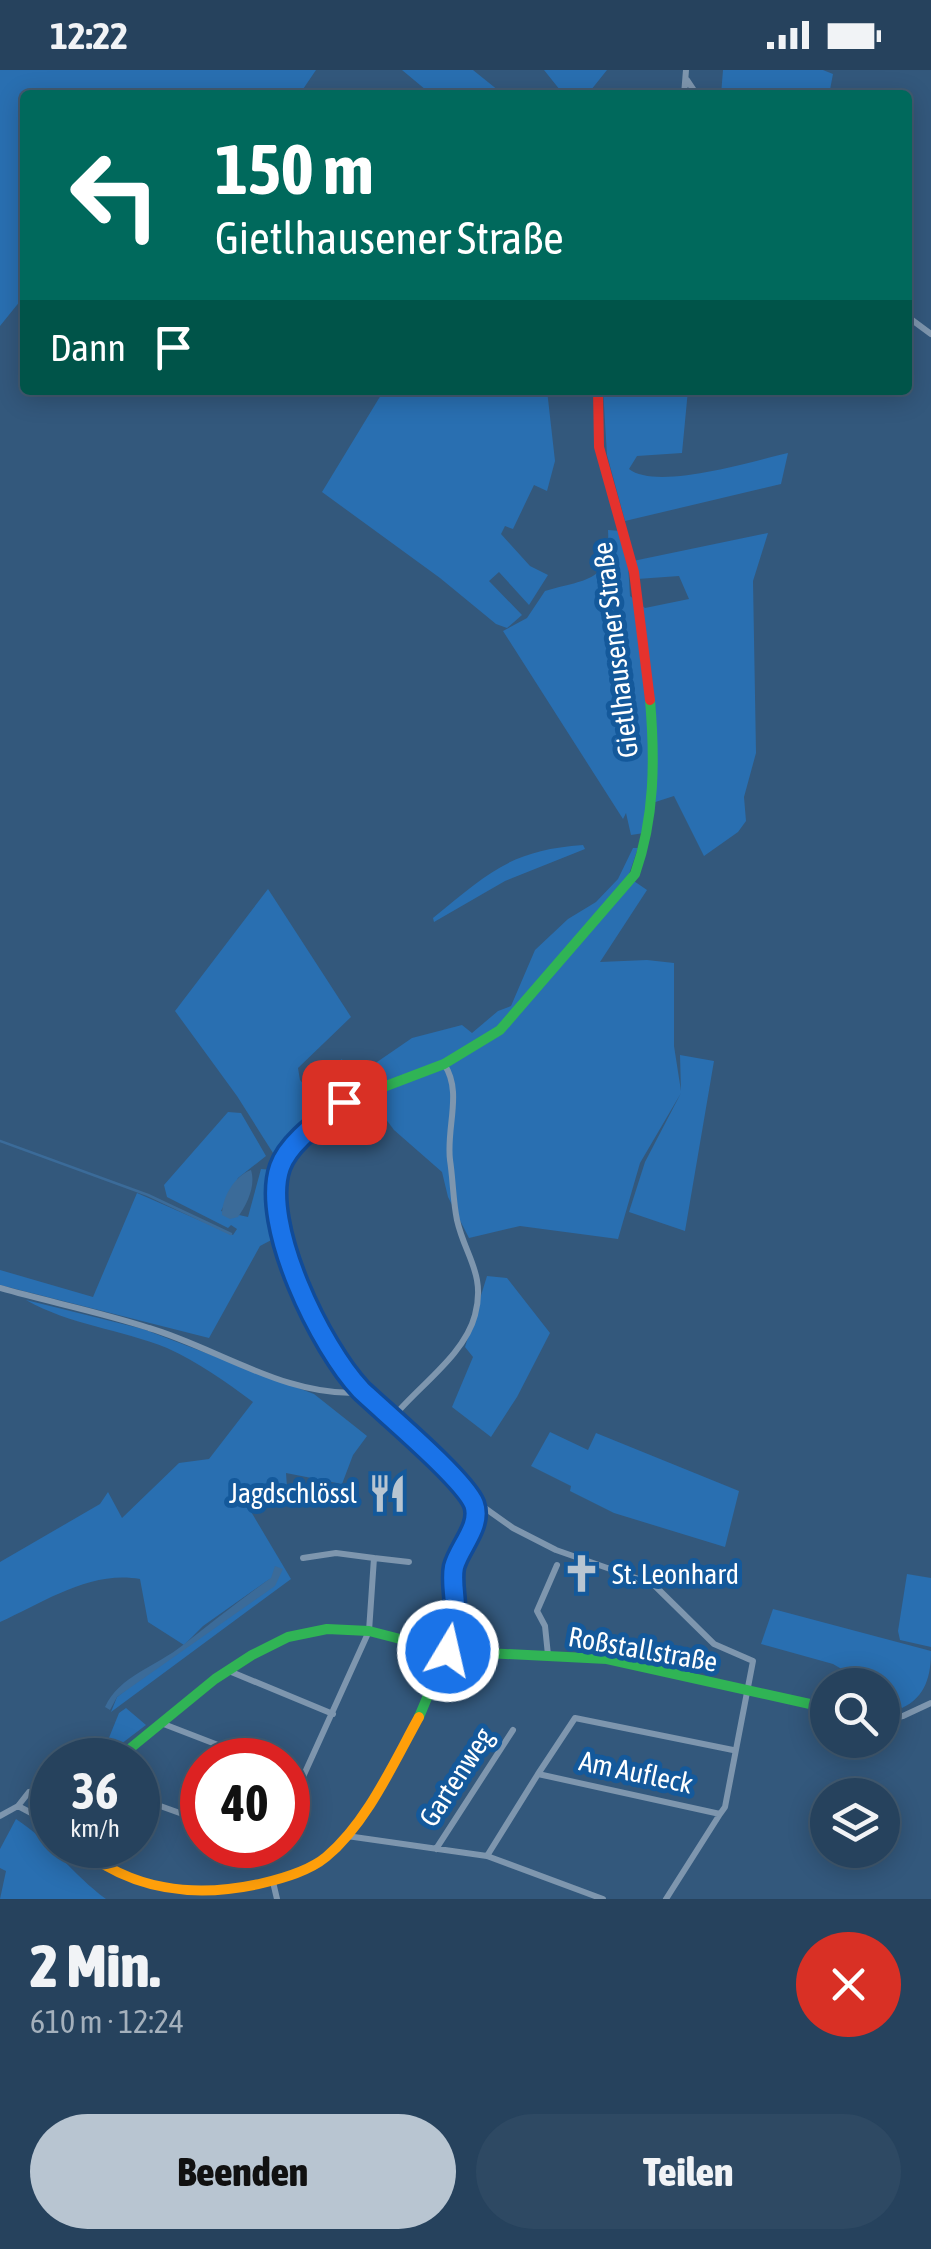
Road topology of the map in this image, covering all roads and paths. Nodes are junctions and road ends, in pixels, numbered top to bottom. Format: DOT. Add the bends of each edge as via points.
graph roads {
  1 [pos="598,395"];
  2 [pos="444,1064"];
  3 [pos="0,1288"];
  4 [pos="363,1392"];
  5 [pos="394,1416"];
  6 [pos="472,1499"];
  7 [pos="303,1558"];
  8 [pos="374,1558"];
  9 [pos="409,1562"];
  10 [pos="557,1565"];
  11 [pos="369,1631"];
  12 [pos="448,1651"];
  13 [pos="548,1654"];
  14 [pos="229,1671"];
  15 [pos="748,1692"];
  16 [pos="931,1703"];
  17 [pos="810,1704"];
  18 [pos="332,1714"];
  19 [pos="900,1717"];
  20 [pos="160,1722"];
  21 [pos="513,1730"];
  22 [pos="141,1738"];
  23 [pos="201,1738"];
  24 [pos="733,1750"];
  25 [pos="310,1761"];
  26 [pos="538,1774"];
  27 [pos="30,1792"];
  28 [pos="18,1806"];
  29 [pos="30,1812"];
  30 [pos="720,1814"];
  31 [pos="0,1816"];
  32 [pos="347,1836"];
  33 [pos="436,1848"];
  34 [pos="488,1856"];
  35 [pos="109,1868"];
  36 [pos="273,1882"];
  37 [pos="278,1899"];
  38 [pos="604,1899"];
  39 [pos="666,1899"];
  1 -- 2 [label="street, Gietlhausener Straße" via="597,438 626,536 653,729 646,853 516,1014"];
  2 -- 4 [label="street, Gietlhausener Straße" via="344,1102 280,1163 276,1223 295,1277"];
  2 -- 5 [label="street" via="454,1101 447,1134 456,1218 477,1267 475,1316 462,1342"];
  3 -- 4 [label="street" via="151,1328 296,1385"];
  4 -- 5 [label="street, Gietlhausener Straße"];
  5 -- 6 [label="street, Gietlhausener Straße"];
  6 -- 12 [label="street" via="477,1514 454,1569 456,1616"];
  6 -- 15 [label="street" via="544,1544 654,1584 714,1644 753,1661"];
  7 -- 8 [label="street"];
  8 -- 9 [label="street"];
  8 -- 11 [label="street"];
  10 -- 13 [label="street" via="537,1612"];
  11 -- 12 [label="street, Roßstallstraße"];
  11 -- 14 [label="street, Roßstallstraße" via="327,1629 288,1637"];
  11 -- 18 [label="street"];
  12 -- 13 [label="street, Roßstallstraße"];
  12 -- 32 [label="street" via="434,1688"];
  13 -- 15 [label="street, Roßstallstraße" via="607,1659"];
  14 -- 18 [label="street"];
  14 -- 20 [label="street, Roßstallstraße"];
  15 -- 17 [label="street, Roßstallstraße"];
  15 -- 24 [label="street"];
  16 -- 19 [label="street"];
  18 -- 25 [label="street"];
  20 -- 22 [label="street, Roßstallstraße"];
  20 -- 23 [label="street"];
  21 -- 33 [label="street, Gartenweg"];
  24 -- 26 [label="street" via="574,1718"];
  24 -- 30 [label="street"];
  26 -- 30 [label="street, Am Aufleck"];
  26 -- 34 [label="street, Am Aufleck"];
  27 -- 28 [label="street"];
  28 -- 29 [label="street"];
  28 -- 31 [label="street"];
  30 -- 39 [label="street, Am Aufleck"];
  32 -- 33 [label="street"];
  32 -- 36 [label="street" via="324,1860"];
  33 -- 34 [label="street"];
  34 -- 38 [label="street"];
  35 -- 36 [label="street" via="126,1880 197,1893"];
  36 -- 37 [label="street"];
}
